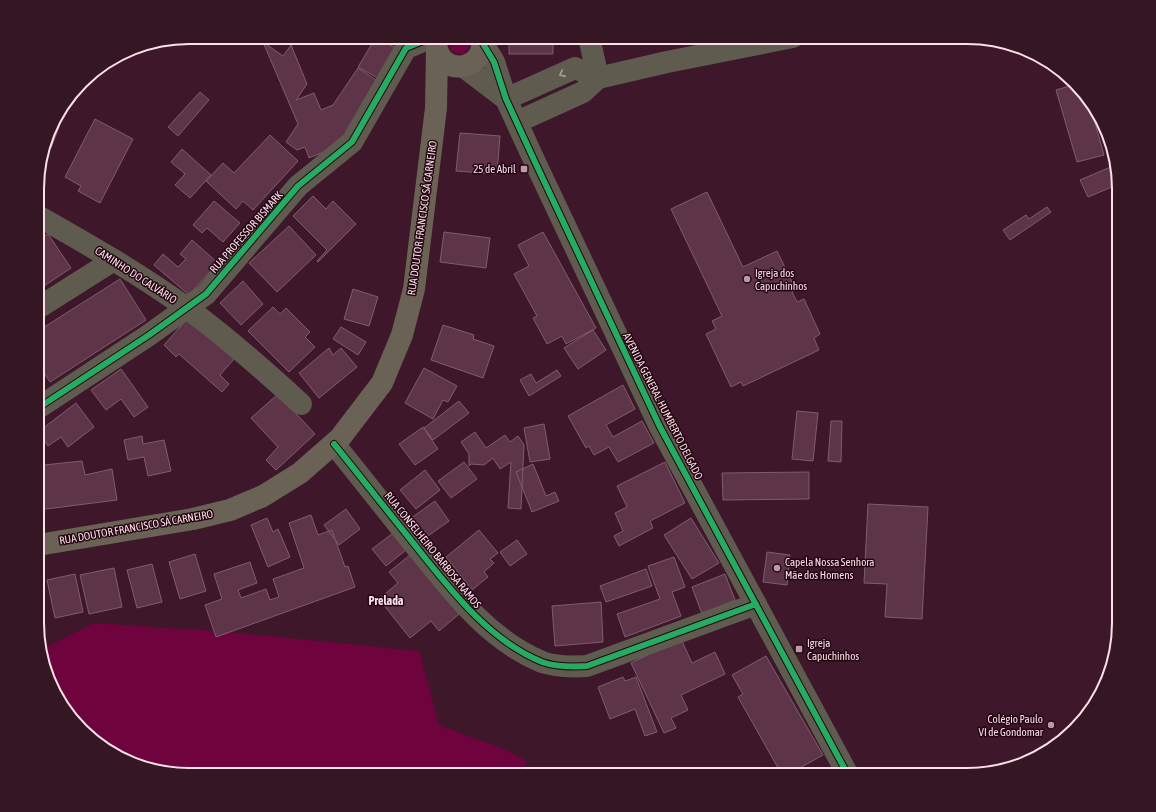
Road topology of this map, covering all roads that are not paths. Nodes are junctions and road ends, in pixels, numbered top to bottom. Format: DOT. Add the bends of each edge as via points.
graph roads {
  1 [pos="423,44"];
  2 [pos="436,44"];
  3 [pos="437,44"];
  4 [pos="481,44"];
  5 [pos="484,44"];
  6 [pos="591,44"];
  7 [pos="758,44"];
  8 [pos="462,68"];
  9 [pos="598,78"];
  10 [pos="506,99"];
  11 [pos="436,108"];
  12 [pos="517,122"];
  13 [pos="44,219"];
  14 [pos="114,260"];
  15 [pos="44,304"];
  16 [pos="187,308"];
  17 [pos="44,404"];
  18 [pos="301,404"];
  19 [pos="334,444"];
  20 [pos="44,544"];
  21 [pos="756,604"];
  22 [pos="844,768"];
  1 -- 16 [label="street, RUA PROFESSOR BISMARK" via="406,48 352,142 298,186 206,294"];
  2 -- 11 [label="main road, RUA DOUTOR FRANCISCO SÁ CARNEIRO"];
  3 -- 8 [label="main road, AVENIDA GENERAL HUMBERTO DELGADO" via="445,62"];
  4 -- 8 [label="main road, AVENIDA GENERAL HUMBERTO DELGADO" via="478,56"];
  5 -- 10 [label="street, AVENIDA GENERAL HUMBERTO DELGADO" via="494,62"];
  6 -- 9 [label="street"];
  7 -- 9 [label="street"];
  8 -- 10 [label="street, AVENIDA GENERAL HUMBERTO DELGADO"];
  8 -- 11 [label="main road, RUA DOUTOR FRANCISCO SÁ CARNEIRO"];
  9 -- 10 [label="street, one-way" via="575,68"];
  9 -- 12 [label="street" via="583,92"];
  10 -- 12 [label="street, AVENIDA GENERAL HUMBERTO DELGADO"];
  11 -- 19 [label="main road, RUA DOUTOR FRANCISCO SÁ CARNEIRO" via="414,289 402,335 382,383"];
  12 -- 21 [label="street, AVENIDA GENERAL HUMBERTO DELGADO" via="660,427"];
  13 -- 14 [label="street, CAMINHO DO CALVÁRIO"];
  14 -- 15 [label="street"];
  14 -- 16 [label="street, CAMINHO DO CALVÁRIO"];
  16 -- 17 [label="street, RUA PROFESSOR BISMARK"];
  16 -- 18 [label="street, CAMINHO DO CALVÁRIO" via="244,352"];
  19 -- 20 [label="main road, RUA DOUTOR FRANCISCO SÁ CARNEIRO" via="300,473 263,496 230,510 193,519"];
  19 -- 21 [label="street, RUA CONSELHEIRO BARBOSA RAMOS" via="442,580 476,618 518,649 542,662 558,666 587,666"];
  21 -- 22 [label="street, AVENIDA GENERAL HUMBERTO DELGADO"];
}
